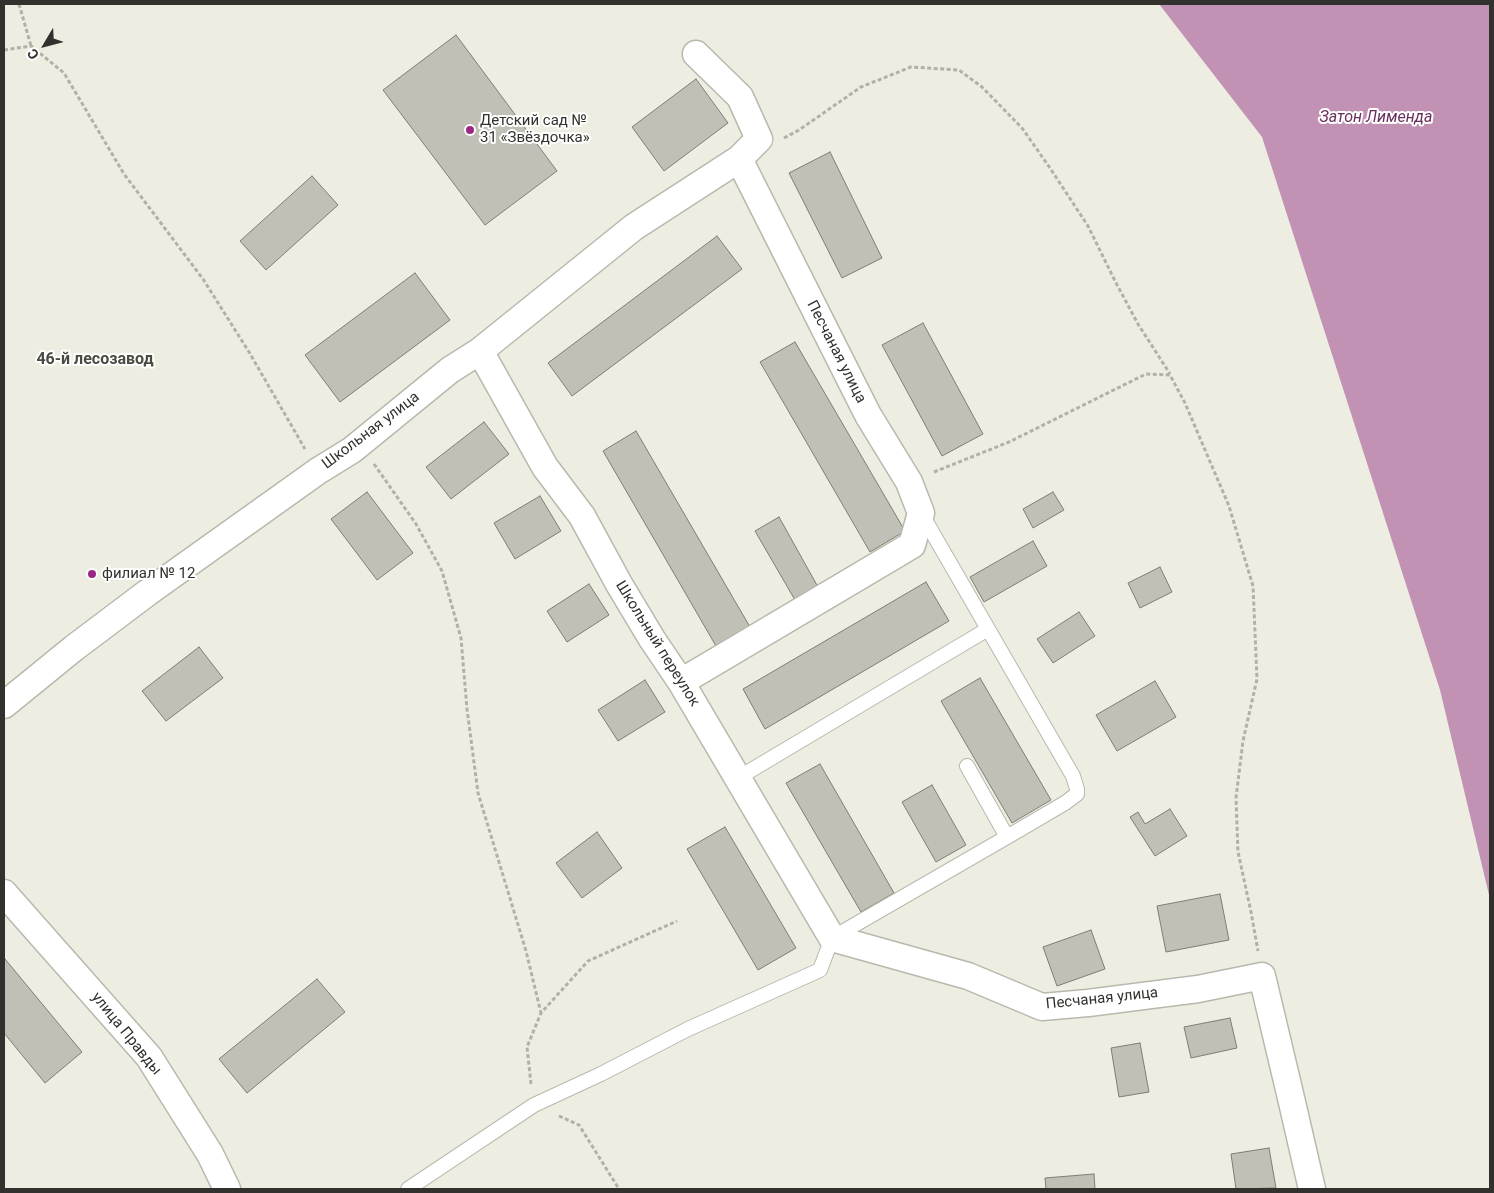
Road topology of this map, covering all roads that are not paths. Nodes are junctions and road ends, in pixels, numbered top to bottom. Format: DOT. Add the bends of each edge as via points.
graph roads {
  1 [pos="696,54"];
  2 [pos="739,159"];
  3 [pos="480,351"];
  4 [pos="921,513"];
  5 [pos="988,630"];
  6 [pos="681,682"];
  7 [pos="4,705"];
  8 [pos="967,766"];
  9 [pos="738,778"];
  10 [pos="1008,837"];
  11 [pos="4,893"];
  12 [pos="832,938"];
  13 [pos="227,1189"];
  14 [pos="408,1189"];
  15 [pos="1312,1189"];
  1 -- 2 [label="street, Школьная улица" via="740,97 759,139"];
  2 -- 3 [label="street, Школьная улица" via="634,227"];
  2 -- 4 [label="street, Песчаная улица" via="868,414 909,482"];
  3 -- 6 [label="street, Школьный переулок" via="545,467 582,516 624,592"];
  3 -- 7 [label="street, Школьная улица" via="450,370 360,443 147,593"];
  4 -- 5 [label="lane"];
  4 -- 6 [label="street" via="912,545"];
  5 -- 9 [label="lane"];
  5 -- 10 [label="lane" via="1077,789 1077,794 1065,803"];
  6 -- 9 [label="street, Школьный переулок"];
  8 -- 10 [label="lane"];
  9 -- 12 [label="street, Школьный переулок"];
  10 -- 12 [label="lane"];
  11 -- 13 [label="street, улица Правды" via="149,1057 210,1154"];
  12 -- 14 [label="lane" via="820,970 688,1029 534,1105"];
  12 -- 15 [label="street, Песчаная улица" via="968,976 1042,1007 1198,989 1262,976"];
}
